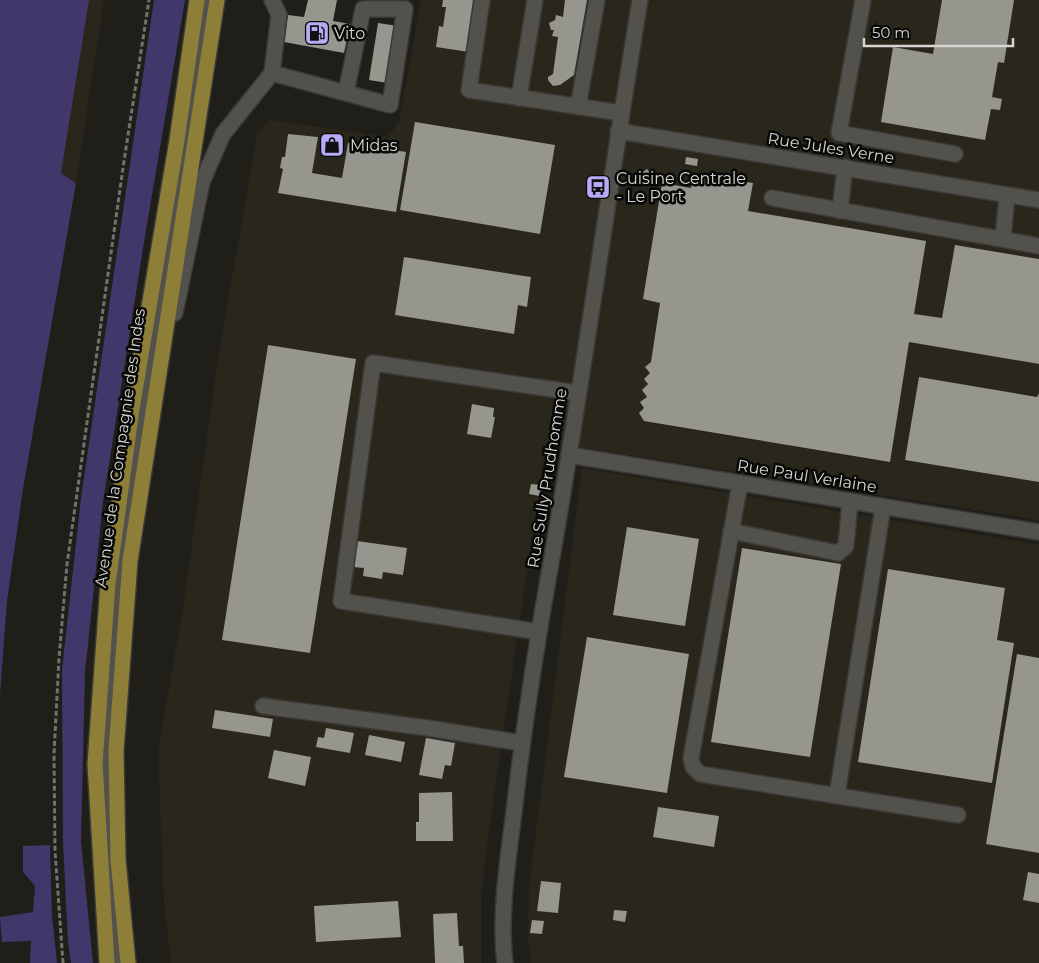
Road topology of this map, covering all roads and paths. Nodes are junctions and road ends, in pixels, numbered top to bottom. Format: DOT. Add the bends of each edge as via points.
graph roads {
  1 [pos="149,0"];
  2 [pos="198,0"];
  3 [pos="207,0"];
  4 [pos="216,0"];
  5 [pos="272,0"];
  6 [pos="482,0"];
  7 [pos="535,0"];
  8 [pos="597,0"];
  9 [pos="640,0"];
  10 [pos="863,0"];
  11 [pos="272,72"];
  12 [pos="346,93"];
  13 [pos="518,98"];
  14 [pos="578,107"];
  15 [pos="621,113"];
  16 [pos="618,131"];
  17 [pos="955,154"];
  18 [pos="845,168"];
  19 [pos="1007,195"];
  20 [pos="772,198"];
  21 [pos="1039,200"];
  22 [pos="840,210"];
  23 [pos="1002,240"];
  24 [pos="1039,246"];
  25 [pos="578,393"];
  26 [pos="150,438"];
  27 [pos="569,455"];
  28 [pos="740,483"];
  29 [pos="850,501"];
  30 [pos="884,507"];
  31 [pos="731,531"];
  32 [pos="1039,532"];
  33 [pos="539,632"];
  34 [pos="263,706"];
  35 [pos="522,743"];
  36 [pos="837,795"];
  37 [pos="958,815"];
  38 [pos="63,963"];
  39 [pos="107,963"];
  40 [pos="117,963"];
  41 [pos="128,963"];
  42 [pos="506,963"];
  1 -- 38 [label="path" via="67,564 58,658 54,754 55,851"];
  2 -- 39 [label="main road, Avenue de la Compagnie des Indes" via="132,409 108,584 95,764"];
  3 -- 40 [label="street, Avenue de la Compagnie des Indes" via="120,550 104,782"];
  4 -- 26 [label="main road, Avenue de la Compagnie des Indes"];
  5 -- 11 [label="street" via="279,15"];
  6 -- 13 [label="street" via="468,90"];
  7 -- 13 [label="street"];
  8 -- 14 [label="street"];
  9 -- 15 [label="street, Rue Sully Prudhomme"];
  10 -- 17 [label="street" via="839,133"];
  11 -- 12 [label="street"];
  11 -- 26 [label="street" via="224,134 202,182"];
  12 -- 12 [label="street" via="390,105 405,9 363,9"];
  13 -- 14 [label="street"];
  14 -- 15 [label="street"];
  15 -- 16 [label="street, Rue Sully Prudhomme"];
  16 -- 18 [label="street, Rue Jules Verne"];
  16 -- 25 [label="street, Rue Sully Prudhomme"];
  18 -- 19 [label="street, Rue Jules Verne"];
  18 -- 22 [label="street"];
  19 -- 21 [label="street, Rue Jules Verne"];
  19 -- 23 [label="street"];
  20 -- 22 [label="street"];
  22 -- 23 [label="street"];
  23 -- 24 [label="street"];
  25 -- 27 [label="street, Rue Sully Prudhomme"];
  25 -- 33 [label="street" via="373,363 341,601"];
  26 -- 41 [label="main road, Avenue de la Compagnie des Indes" via="130,561 116,751 118,860"];
  27 -- 28 [label="street, Rue Paul Verlaine"];
  27 -- 33 [label="street, Rue Sully Prudhomme"];
  28 -- 29 [label="street, Rue Paul Verlaine"];
  28 -- 31 [label="street"];
  29 -- 30 [label="street, Rue Paul Verlaine"];
  29 -- 31 [label="street" via="846,546 838,553"];
  30 -- 32 [label="street, Rue Paul Verlaine"];
  30 -- 36 [label="street"];
  31 -- 36 [label="street" via="691,758 693,767 700,774"];
  33 -- 35 [label="street, Rue Sully Prudhomme"];
  34 -- 35 [label="street"];
  35 -- 42 [label="street, Rue Sully Prudhomme" via="506,895 503,945"];
  36 -- 37 [label="street"];
}
